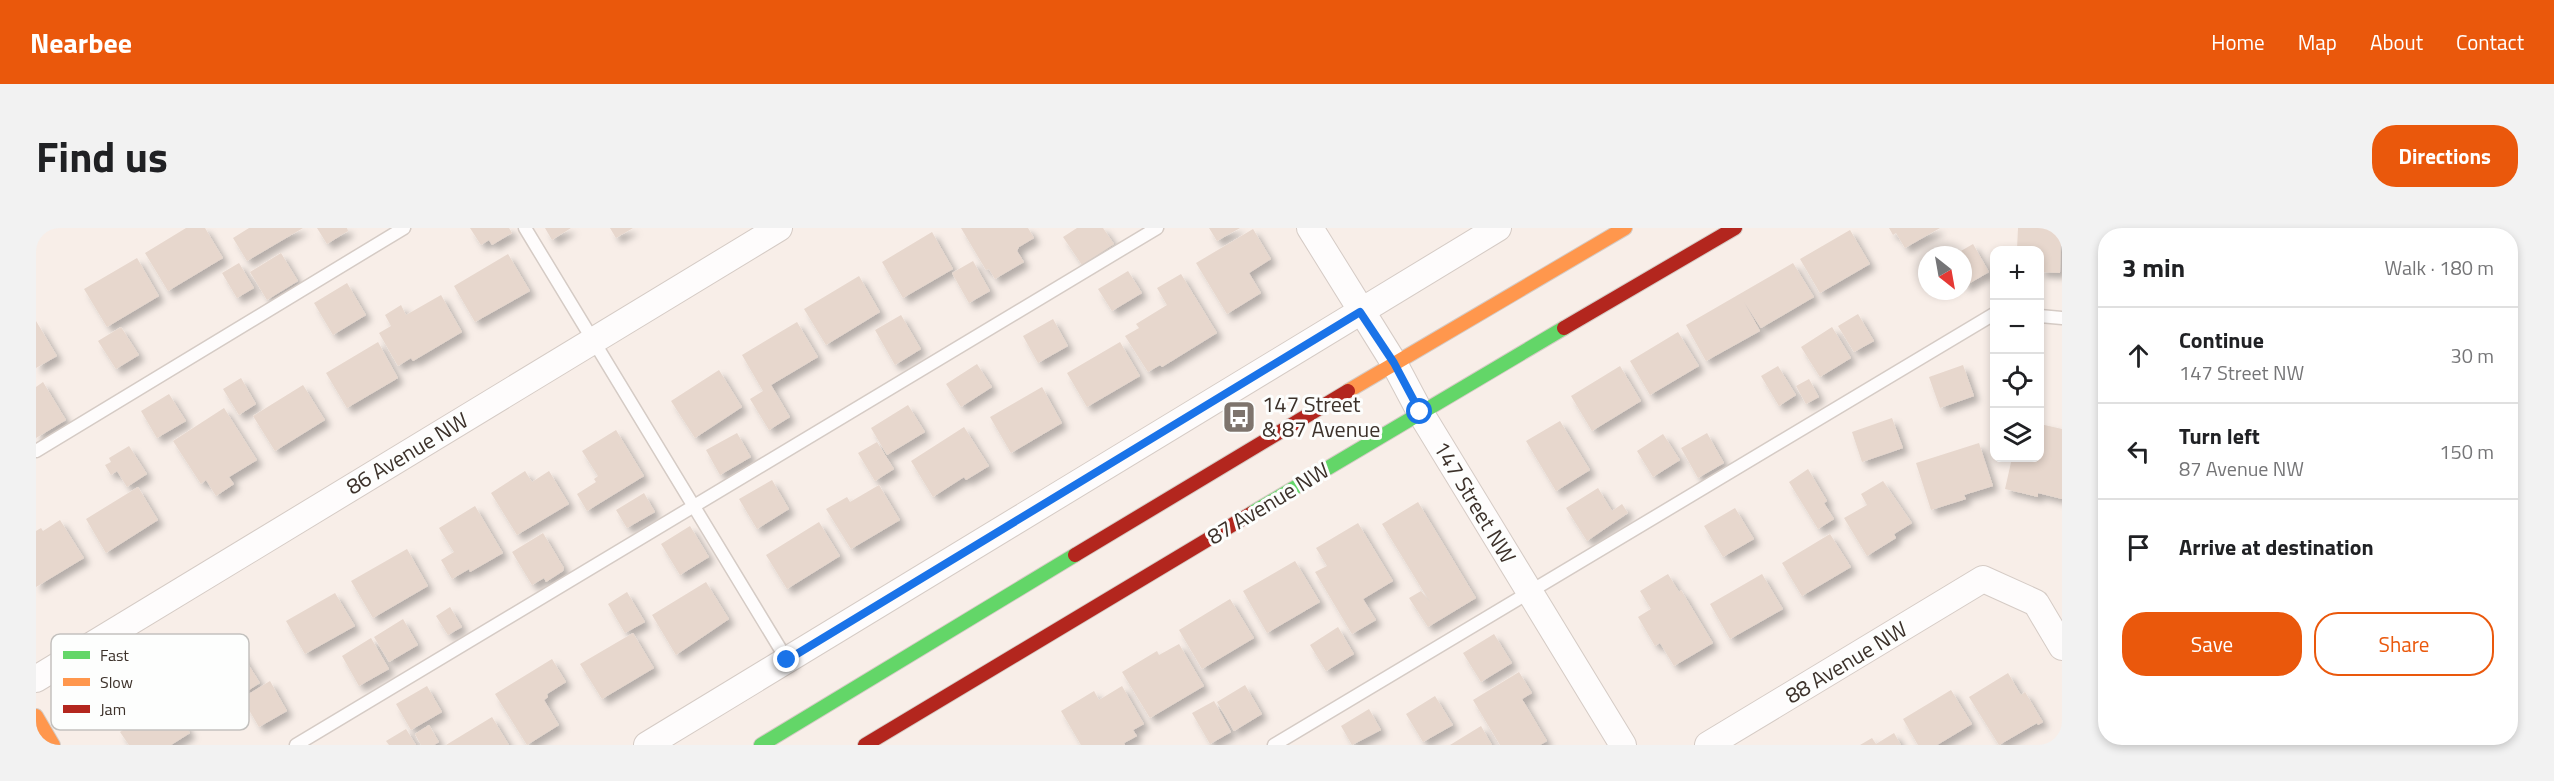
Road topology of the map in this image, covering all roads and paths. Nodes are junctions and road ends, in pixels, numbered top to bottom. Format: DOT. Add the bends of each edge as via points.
graph roads {
  1 [pos="404,228"];
  2 [pos="525,228"];
  3 [pos="779,228"];
  4 [pos="1157,228"];
  5 [pos="1310,228"];
  6 [pos="1498,228"];
  7 [pos="1625,228"];
  8 [pos="1735,228"];
  9 [pos="1360,312"];
  10 [pos="2044,316"];
  11 [pos="1990,317"];
  12 [pos="2062,318"];
  13 [pos="593,340"];
  14 [pos="1394,363"];
  15 [pos="1420,412"];
  16 [pos="36,451"];
  17 [pos="694,507"];
  18 [pos="1529,591"];
  19 [pos="110,634"];
  20 [pos="2062,647"];
  21 [pos="787,660"];
  22 [pos="51,670"];
  23 [pos="36,679"];
  24 [pos="36,716"];
  25 [pos="53,745"];
  26 [pos="296,745"];
  27 [pos="647,745"];
  28 [pos="761,745"];
  29 [pos="866,745"];
  30 [pos="1274,745"];
  31 [pos="1623,745"];
  32 [pos="1708,745"];
  1 -- 16 [label="lane"];
  2 -- 13 [label="lane"];
  3 -- 13 [label="street, 86 Avenue NW"];
  4 -- 17 [label="lane"];
  5 -- 9 [label="street, 147 Street NW"];
  6 -- 9 [label="street"];
  7 -- 14 [label="street"];
  8 -- 15 [label="street, 87 Avenue NW"];
  9 -- 14 [label="street, 147 Street NW"];
  9 -- 21 [label="street"];
  10 -- 12 [label="lane"];
  11 -- 18 [label="lane"];
  13 -- 17 [label="lane"];
  13 -- 19 [label="street, 86 Avenue NW"];
  14 -- 15 [label="street, 147 Street NW"];
  14 -- 28 [label="street"];
  15 -- 18 [label="street, 147 Street NW"];
  15 -- 29 [label="street, 87 Avenue NW"];
  17 -- 21 [label="lane"];
  17 -- 26 [label="lane"];
  18 -- 30 [label="lane"];
  18 -- 31 [label="street, 147 Street NW"];
  20 -- 32 [label="street, 88 Avenue NW" via="2036,603 1983,579"];
  21 -- 27 [label="street"];
  22 -- 23 [label="street, 86 Avenue NW"];
  24 -- 25 [label="street"];
}
